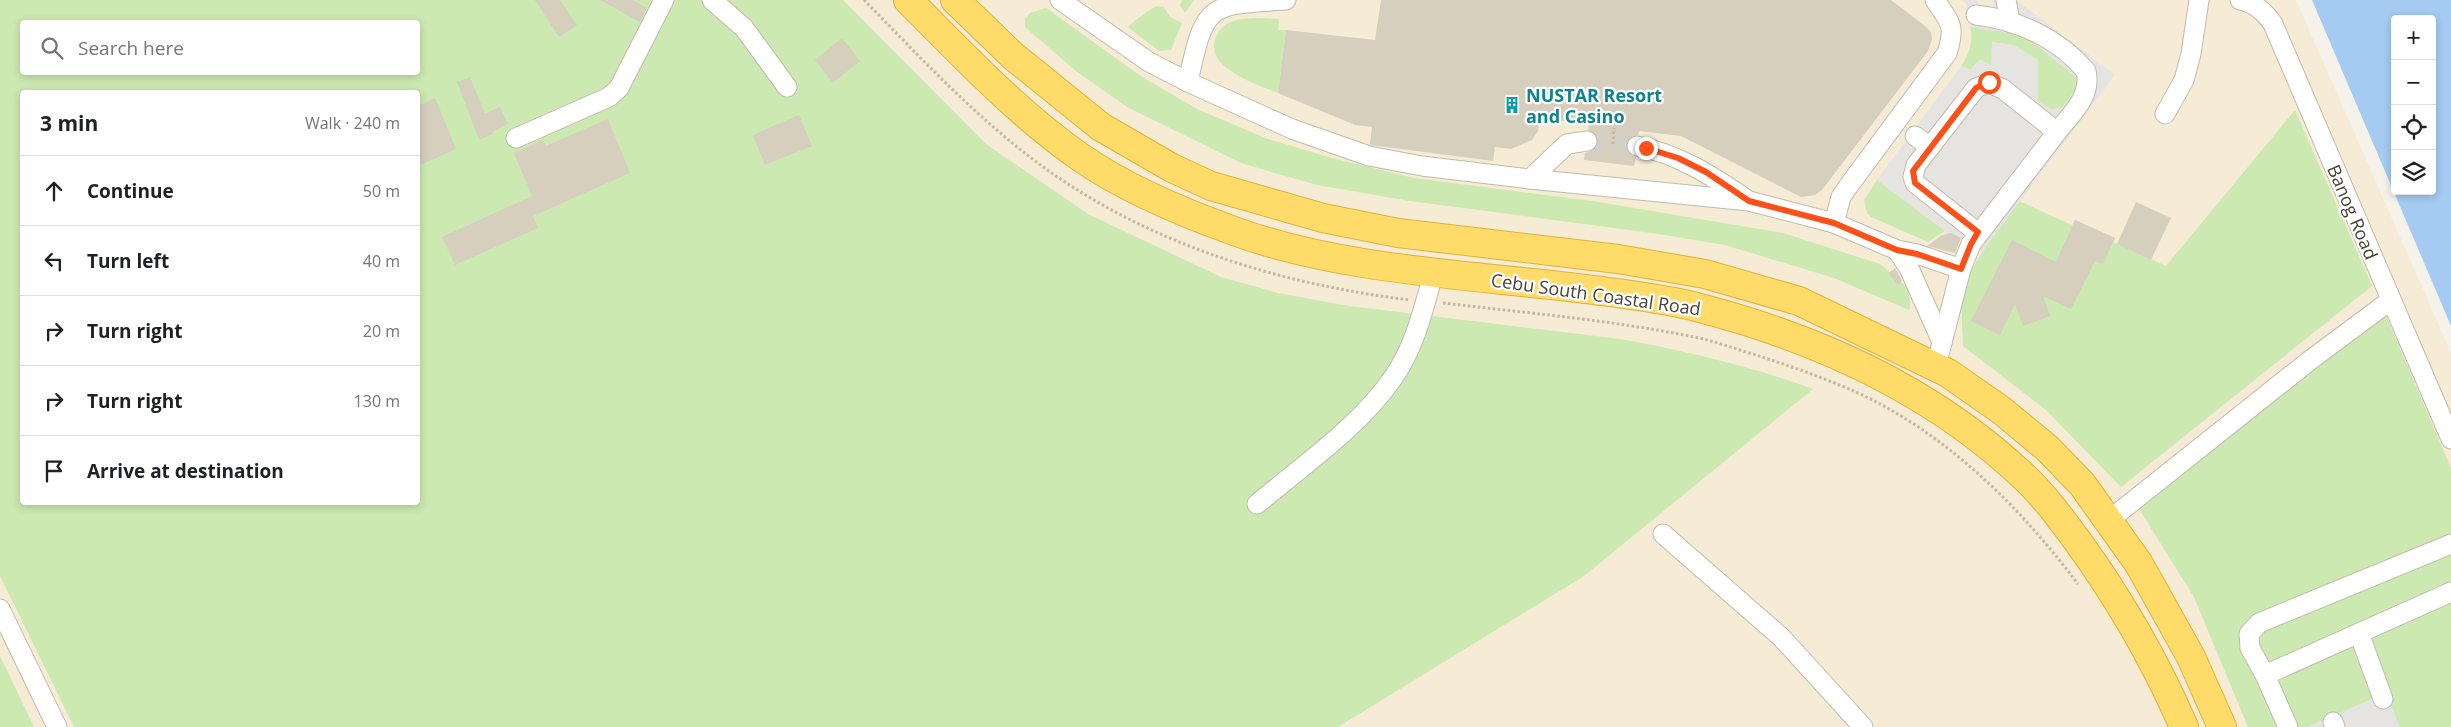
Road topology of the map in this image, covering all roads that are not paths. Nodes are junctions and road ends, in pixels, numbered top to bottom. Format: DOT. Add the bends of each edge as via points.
graph roads {
  1 [pos="664,0"];
  2 [pos="712,0"];
  3 [pos="908,0"];
  4 [pos="956,0"];
  5 [pos="1286,0"];
  6 [pos="1935,0"];
  7 [pos="2006,0"];
  8 [pos="2199,0"];
  9 [pos="2240,0"];
  10 [pos="1070,3"];
  11 [pos="1976,15"];
  12 [pos="2010,21"];
  13 [pos="1188,82"];
  14 [pos="787,87"];
  15 [pos="2165,114"];
  16 [pos="2058,132"];
  17 [pos="1914,136"];
  18 [pos="516,138"];
  19 [pos="1587,141"];
  20 [pos="1637,146"];
  21 [pos="1930,147"];
  22 [pos="1530,179"];
  23 [pos="1749,201"];
  24 [pos="1834,223"];
  25 [pos="1978,232"];
  26 [pos="1897,250"];
  27 [pos="1961,269"];
  28 [pos="1434,271"];
  29 [pos="2391,300"];
  30 [pos="1939,354"];
  31 [pos="2451,439"];
  32 [pos="1256,504"];
  33 [pos="2108,521"];
  34 [pos="1664,534"];
  35 [pos="2451,544"];
  36 [pos="2451,592"];
  37 [pos="0,608"];
  38 [pos="2359,633"];
  39 [pos="2265,675"];
  40 [pos="2383,699"];
  41 [pos="57,727"];
  42 [pos="1863,727"];
  43 [pos="2184,727"];
  44 [pos="2222,727"];
  45 [pos="2288,727"];
  1 -- 18 [label="street" via="619,88 609,97"];
  2 -- 14 [label="street" via="744,28"];
  3 -- 28 [label="highway, Cebu South Coastal Road" via="988,81 1081,157 1119,180 1238,233 1314,253"];
  4 -- 30 [label="highway, Cebu South Coastal Road" via="1013,56 1101,127 1172,168 1211,186 1323,218 1398,233 1618,259 1705,274 1799,302"];
  5 -- 13 [label="street" via="1233,4 1211,15 1201,30"];
  6 -- 24 [label="street" via="1951,21 1953,30 1947,54 1847,188"];
  7 -- 12 [label="street"];
  8 -- 15 [label="street" via="2184,80"];
  9 -- 29 [label="street, Banog Road" via="2257,6 2273,24"];
  10 -- 13 [label="street" via="1149,62"];
  11 -- 12 [label="street"];
  12 -- 16 [label="street" via="2052,42 2086,71 2087,90 2083,99"];
  13 -- 22 [label="street" via="1292,129 1369,156"];
  16 -- 21 [label="street" via="1989,82 1976,88"];
  16 -- 25 [label="street"];
  17 -- 21 [label="street"];
  19 -- 22 [label="street" via="1567,144"];
  20 -- 23 [label="street" via="1678,158 1706,172"];
  21 -- 25 [label="street" via="1913,171 1915,183"];
  22 -- 23 [label="street"];
  23 -- 24 [label="street"];
  24 -- 26 [label="street"];
  25 -- 27 [label="street"];
  26 -- 27 [label="street"];
  26 -- 30 [label="street" via="1909,268"];
  27 -- 30 [label="street"];
  28 -- 32 [label="street" via="1413,338 1394,377 1336,439"];
  28 -- 43 [label="highway, Cebu South Coastal Road" via="1610,292 1698,307 1786,335 1871,369 1926,401 1979,438 2023,476 2054,510 2110,586 2161,673"];
  29 -- 31 [label="street, Banog Road"];
  29 -- 33 [label="street"];
  30 -- 33 [label="highway, Cebu South Coastal Road" via="2047,448 2082,484"];
  33 -- 44 [label="highway, Cebu South Coastal Road" via="2139,564 2191,657"];
  34 -- 42 [label="street" via="1780,637"];
  35 -- 39 [label="street" via="2259,623 2249,634 2250,648"];
  36 -- 38 [label="street"];
  37 -- 41 [label="street"];
  38 -- 39 [label="street"];
  38 -- 40 [label="street"];
  39 -- 45 [label="street"];
}
